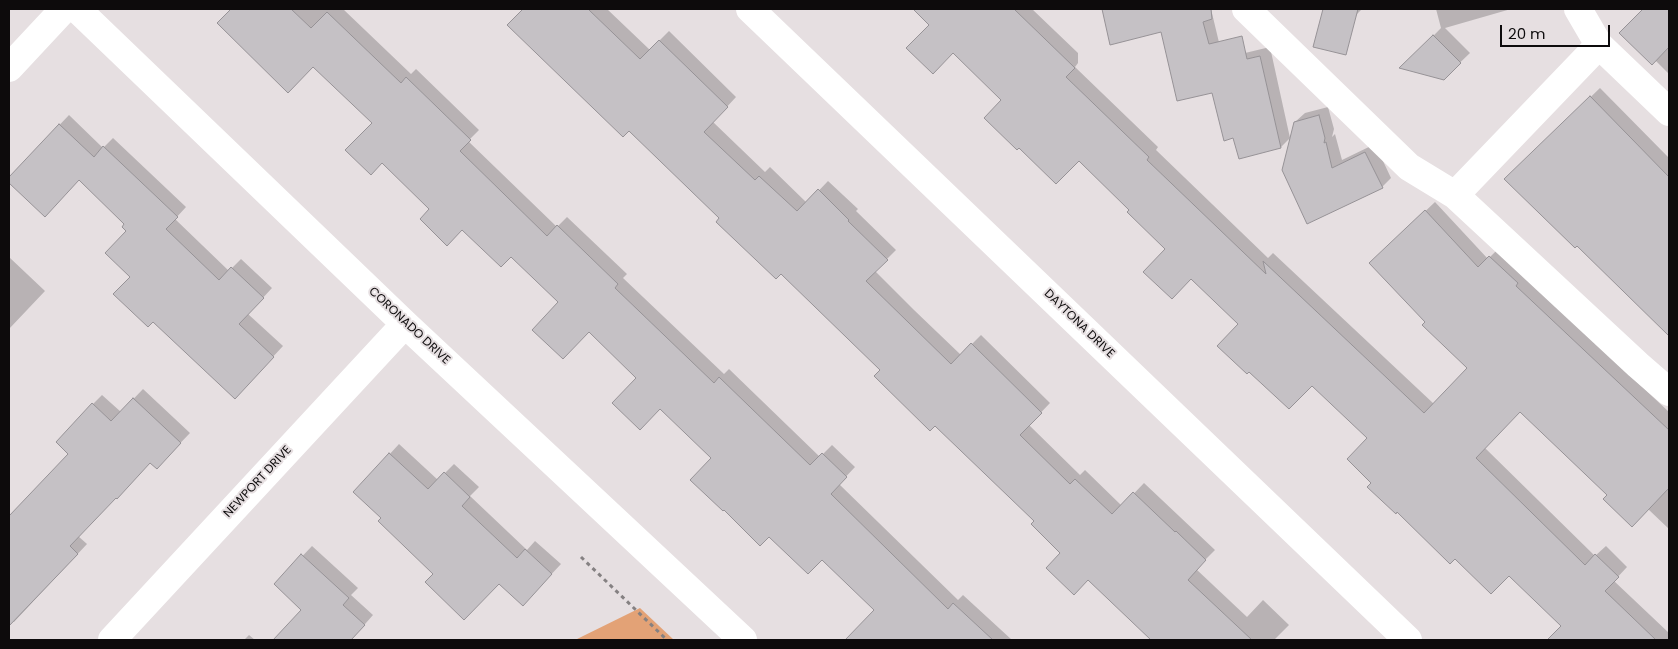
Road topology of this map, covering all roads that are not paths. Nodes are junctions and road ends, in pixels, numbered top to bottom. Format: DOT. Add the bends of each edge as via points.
graph roads {
  1 [pos="64,9"];
  2 [pos="77,9"];
  3 [pos="750,9"];
  4 [pos="1246,9"];
  5 [pos="1578,9"];
  6 [pos="1600,45"];
  7 [pos="9,68"];
  8 [pos="1669,112"];
  9 [pos="1455,195"];
  10 [pos="405,324"];
  11 [pos="1667,387"];
  12 [pos="112,640"];
  13 [pos="744,640"];
  14 [pos="1408,640"];
  1 -- 7 [label="street"];
  2 -- 10 [label="street, CORONADO DRIVE"];
  3 -- 14 [label="street, DAYTONA DRIVE"];
  4 -- 9 [label="street" via="1409,167"];
  5 -- 6 [label="street"];
  6 -- 8 [label="street"];
  6 -- 9 [label="street"];
  9 -- 11 [label="street"];
  10 -- 12 [label="street, NEWPORT DRIVE"];
  10 -- 13 [label="street, CORONADO DRIVE"];
}
